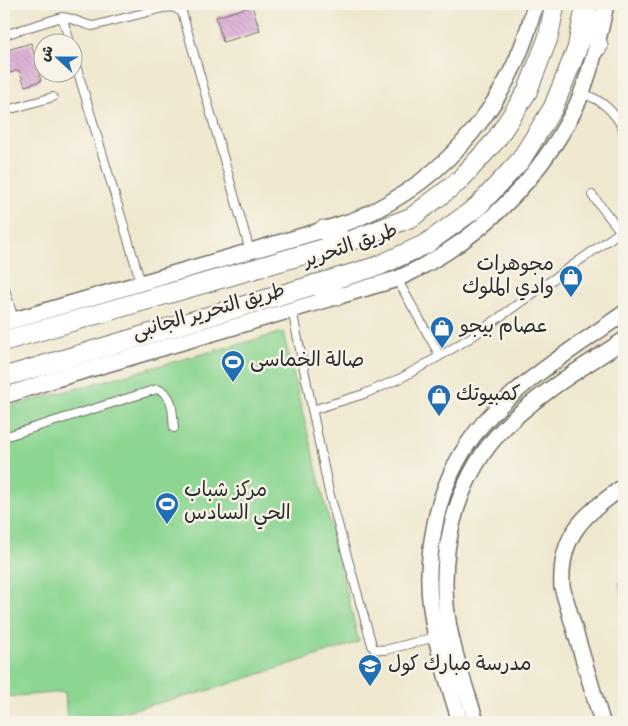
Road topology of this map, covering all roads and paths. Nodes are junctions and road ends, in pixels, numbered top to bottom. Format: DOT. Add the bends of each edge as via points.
graph roads {
  1 [pos="534,4"];
  2 [pos="555,4"];
  3 [pos="606,4"];
  4 [pos="586,5"];
  5 [pos="62,17"];
  6 [pos="67,32"];
  7 [pos="4,35"];
  8 [pos="598,46"];
  9 [pos="81,82"];
  10 [pos="582,93"];
  11 [pos="53,97"];
  12 [pos="4,111"];
  13 [pos="624,130"];
  14 [pos="592,195"];
  15 [pos="322,230"];
  16 [pos="622,230"];
  17 [pos="347,242"];
  18 [pos="250,251"];
  19 [pos="397,279"];
  20 [pos="141,283"];
  21 [pos="315,284"];
  22 [pos="4,286"];
  23 [pos="337,296"];
  24 [pos="292,310"];
  25 [pos="624,313"];
  26 [pos="9,321"];
  27 [pos="624,340"];
  28 [pos="4,341"];
  29 [pos="440,356"];
  30 [pos="4,378"];
  31 [pos="4,396"];
  32 [pos="312,410"];
  33 [pos="174,428"];
  34 [pos="475,434"];
  35 [pos="4,437"];
  36 [pos="489,445"];
  37 [pos="624,486"];
  38 [pos="436,636"];
  39 [pos="460,722"];
  40 [pos="476,722"];
  41 [pos="602,722"];
  1 -- 15 [label="street" via="528,32 508,80 480,123 445,162 404,193 359,218"];
  2 -- 17 [label="street, طريق التحرير" via="548,38 527,92 496,140 458,182 412,218"];
  3 -- 8 [label="street, طريق التحرير الجانبى"];
  4 -- 8 [label="street"];
  4 -- 21 [label="street, طريق التحرير" via="577,50 554,108 520,161 477,206 426,244 378,266"];
  5 -- 6 [label="lane"];
  5 -- 7 [label="lane"];
  5 -- 18 [label="lane" via="93,26 163,8 173,7 182,12"];
  8 -- 10 [label="street, طريق التحرير الجانبى"];
  9 -- 20 [label="lane"];
  10 -- 13 [label="lane" via="612,110"];
  10 -- 19 [label="street, طريق التحرير الجانبى" via="546,157 510,200 468,238"];
  11 -- 12 [label="lane"];
  14 -- 16 [label="lane"];
  15 -- 17 [label="street"];
  15 -- 18 [label="street"];
  16 -- 29 [label="lane"];
  17 -- 28 [label="street, طريق التحرير"];
  18 -- 20 [label="street"];
  19 -- 23 [label="street, طريق التحرير الجانبى"];
  19 -- 29 [label="lane"];
  20 -- 26 [label="street"];
  21 -- 23 [label="street"];
  21 -- 30 [label="street, طريق التحرير"];
  22 -- 26 [label="lane"];
  23 -- 24 [label="street, طريق التحرير الجانبى"];
  24 -- 31 [label="street, طريق التحرير الجانبى"];
  24 -- 32 [label="lane"];
  25 -- 34 [label="street" via="519,390"];
  27 -- 36 [label="street" via="522,412"];
  29 -- 32 [label="lane" via="364,394"];
  32 -- 38 [label="lane" via="329,492 374,649 385,650"];
  33 -- 35 [label="lane" via="171,399 157,389"];
  34 -- 36 [label="street"];
  34 -- 38 [label="street" via="458,460 446,488 430,546 431,607"];
  36 -- 40 [label="street" via="473,470 452,523 444,580 448,619"];
  37 -- 41 [label="street" via="580,523 566,548 562,564 562,587"];
  38 -- 39 [label="street"];
}
